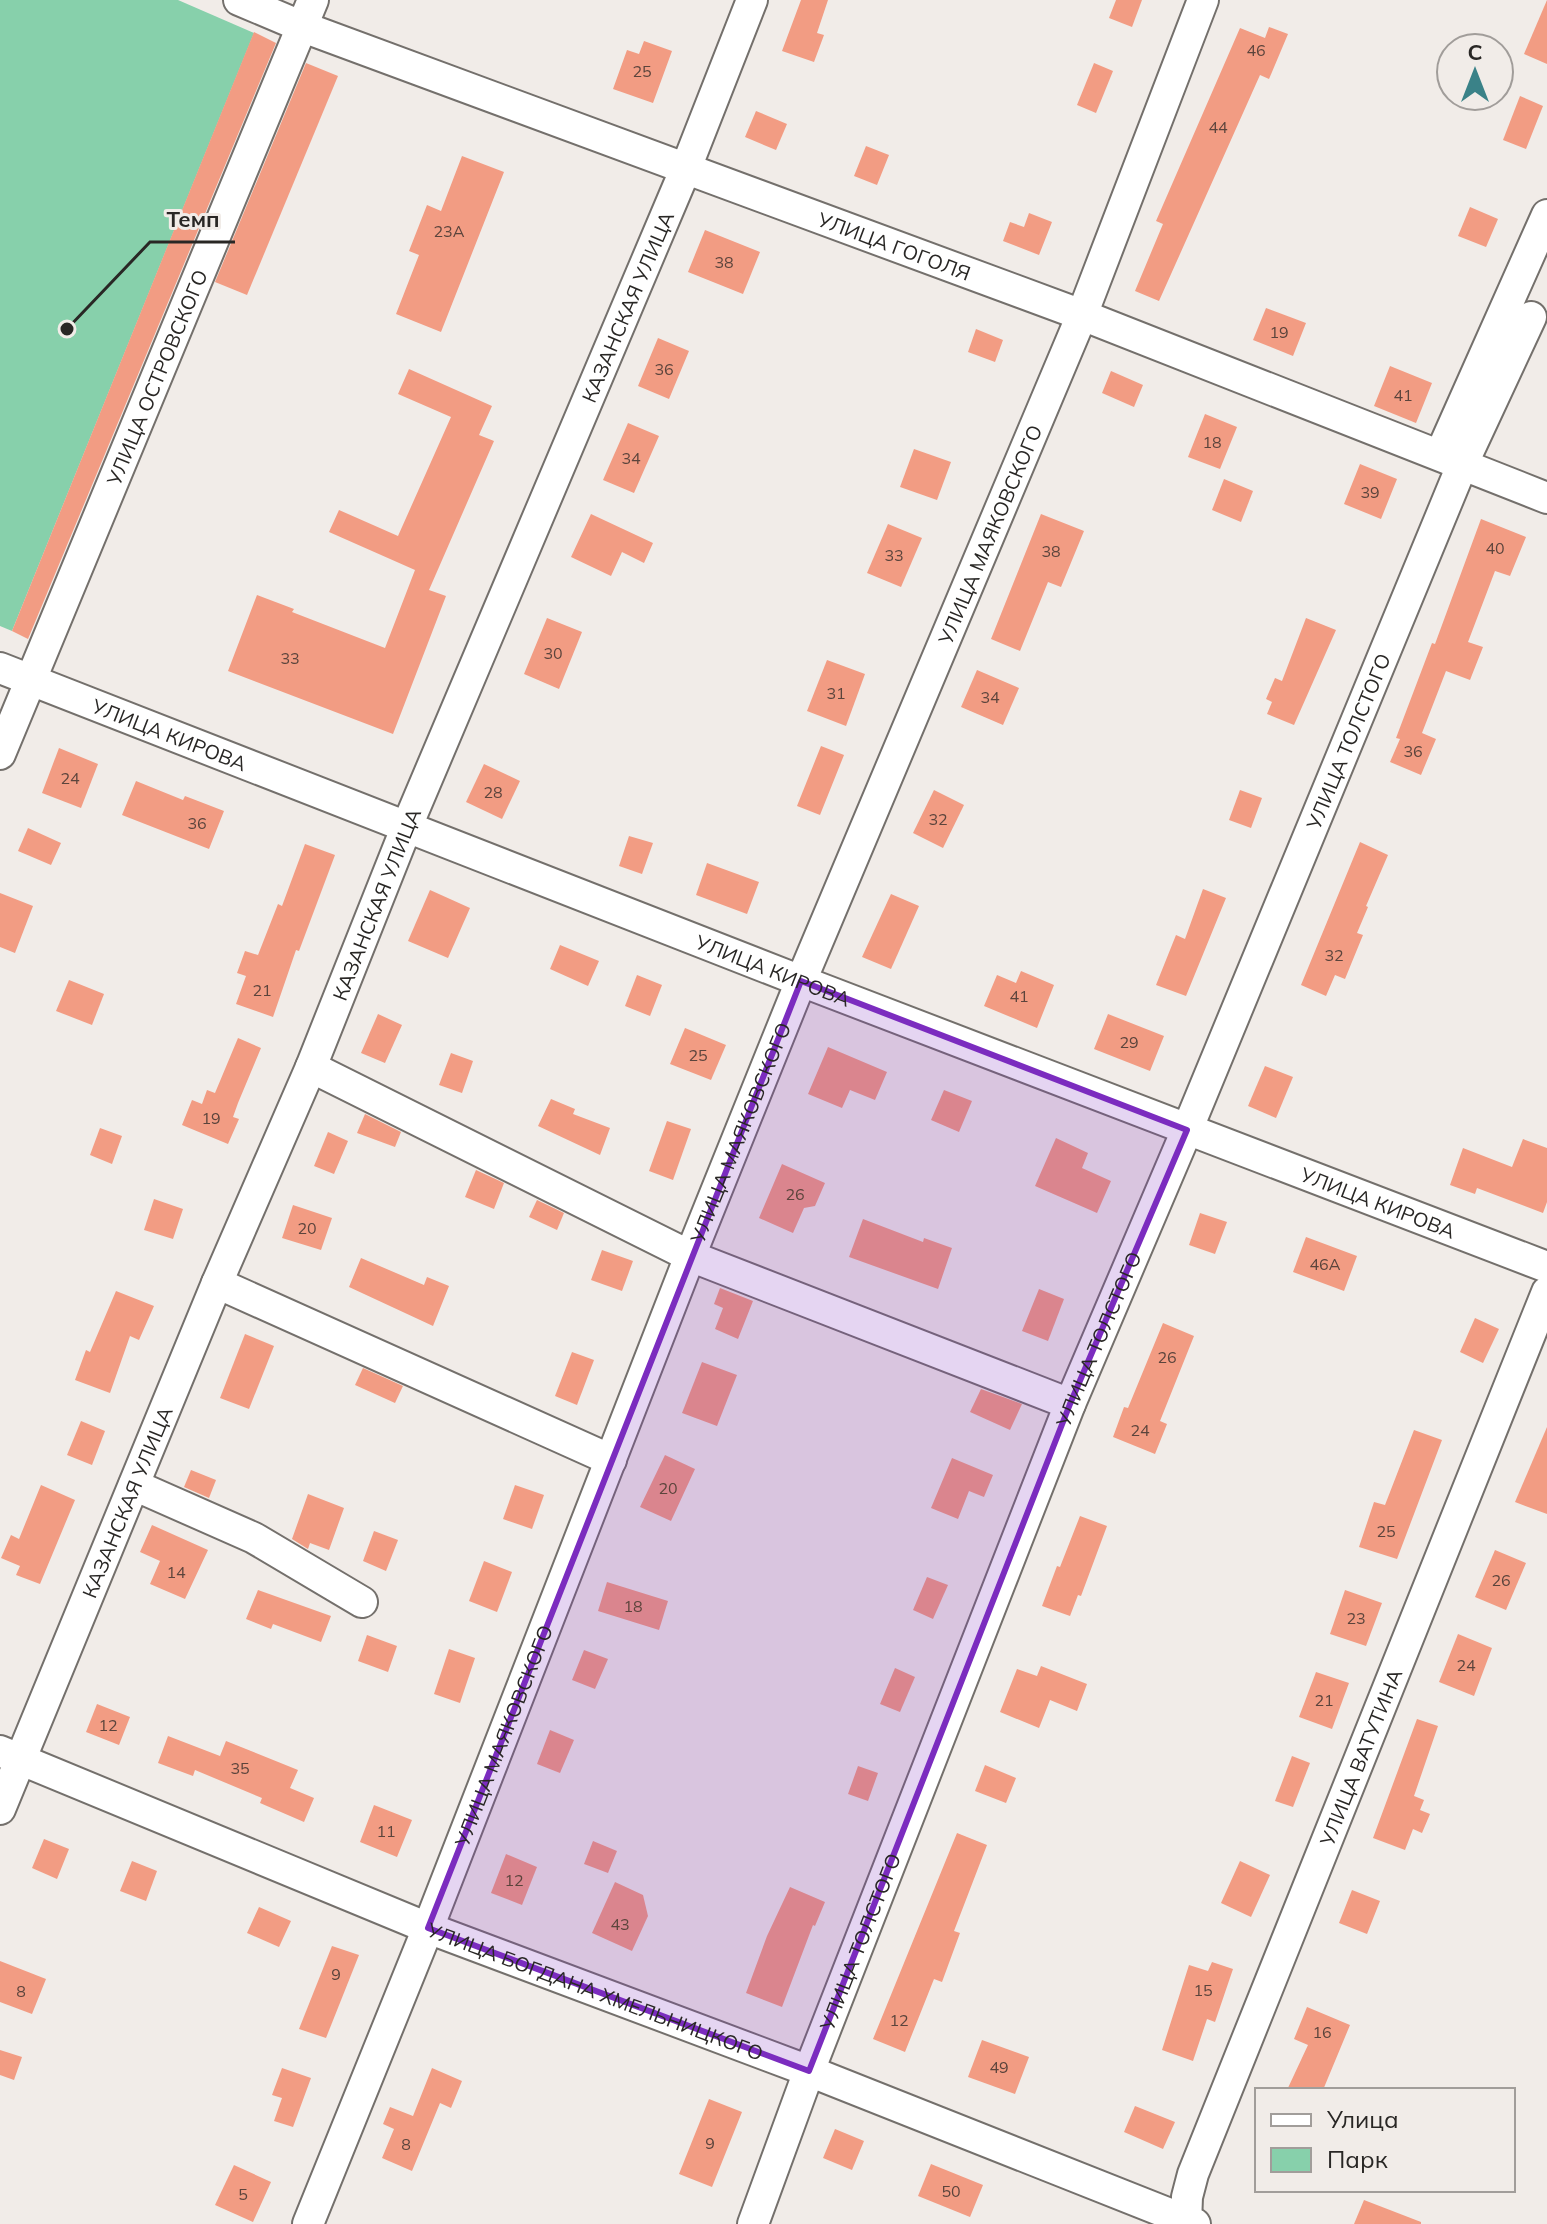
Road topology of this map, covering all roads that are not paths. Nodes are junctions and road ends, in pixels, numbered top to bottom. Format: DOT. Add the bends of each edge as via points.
graph roads {
  1 [pos="239,0"];
  2 [pos="752,0"];
  3 [pos="1203,0"];
  4 [pos="308,14"];
  5 [pos="686,168"];
  6 [pos="1547,215"];
  7 [pos="1082,315"];
  8 [pos="1531,317"];
  9 [pos="1452,459"];
  10 [pos="1547,498"];
  11 [pos="0,668"];
  12 [pos="30,680"];
  13 [pos="0,754"];
  14 [pos="407,826"];
  15 [pos="801,981"];
  16 [pos="311,1067"];
  17 [pos="1187,1130"];
  18 [pos="690,1256"];
  19 [pos="1547,1267"];
  20 [pos="217,1283"];
  21 [pos="1547,1292"];
  22 [pos="1070,1404"];
  23 [pos="611,1460"];
  24 [pos="134,1485"];
  25 [pos="362,1602"];
  26 [pos="10,1755"];
  27 [pos="0,1809"];
  28 [pos="428,1928"];
  29 [pos="809,2071"];
  30 [pos="1189,2223"];
  31 [pos="308,2224"];
  32 [pos="753,2224"];
  1 -- 4 [label="street, УЛИЦА ГОГОЛЯ"];
  2 -- 5 [label="street, КАЗАНСКАЯ УЛИЦА"];
  3 -- 7 [label="street, УЛИЦА МАЯКОВСКОГО"];
  4 -- 5 [label="street, УЛИЦА ГОГОЛЯ"];
  4 -- 12 [label="street, УЛИЦА ОСТРОВСКОГО"];
  5 -- 7 [label="street, УЛИЦА ГОГОЛЯ"];
  5 -- 14 [label="street, КАЗАНСКАЯ УЛИЦА"];
  6 -- 9 [label="street, УЛИЦА ТОЛСТОГО"];
  7 -- 9 [label="street, УЛИЦА ГОГОЛЯ"];
  7 -- 15 [label="street, УЛИЦА МАЯКОВСКОГО"];
  8 -- 9 [label="street"];
  9 -- 10 [label="street, УЛИЦА ГОГОЛЯ"];
  9 -- 17 [label="street, УЛИЦА ТОЛСТОГО"];
  11 -- 12 [label="street, УЛИЦА КИРОВА"];
  12 -- 13 [label="street, УЛИЦА ОСТРОВСКОГО"];
  12 -- 14 [label="street, УЛИЦА КИРОВА"];
  14 -- 15 [label="street, УЛИЦА КИРОВА"];
  14 -- 16 [label="street, КАЗАНСКАЯ УЛИЦА"];
  15 -- 17 [label="street, УЛИЦА КИРОВА"];
  15 -- 18 [label="street, УЛИЦА МАЯКОВСКОГО"];
  16 -- 18 [label="street"];
  16 -- 20 [label="street, КАЗАНСКАЯ УЛИЦА"];
  17 -- 19 [label="street, УЛИЦА КИРОВА"];
  17 -- 22 [label="street, УЛИЦА ТОЛСТОГО"];
  18 -- 22 [label="street"];
  18 -- 23 [label="street, УЛИЦА МАЯКОВСКОГО"];
  20 -- 23 [label="street"];
  20 -- 24 [label="street, КАЗАНСКАЯ УЛИЦА"];
  21 -- 30 [label="street, УЛИЦА ВАТУТИНА" via="1193,2174 1187,2197"];
  22 -- 29 [label="street, УЛИЦА ТОЛСТОГО"];
  23 -- 28 [label="street, УЛИЦА МАЯКОВСКОГО"];
  24 -- 25 [label="street" via="254,1538"];
  24 -- 26 [label="street, КАЗАНСКАЯ УЛИЦА"];
  26 -- 27 [label="street, КАЗАНСКАЯ УЛИЦА"];
  26 -- 28 [label="street, УЛИЦА БОГДАНА ХМЕЛЬНИЦКОГО"];
  28 -- 29 [label="street, УЛИЦА БОГДАНА ХМЕЛЬНИЦКОГО"];
  28 -- 31 [label="street, УЛИЦА МАЯКОВСКОГО"];
  29 -- 30 [label="street, УЛИЦА БОГДАНА ХМЕЛЬНИЦКОГО"];
  29 -- 32 [label="street, УЛИЦА ТОЛСТОГО"];
}
